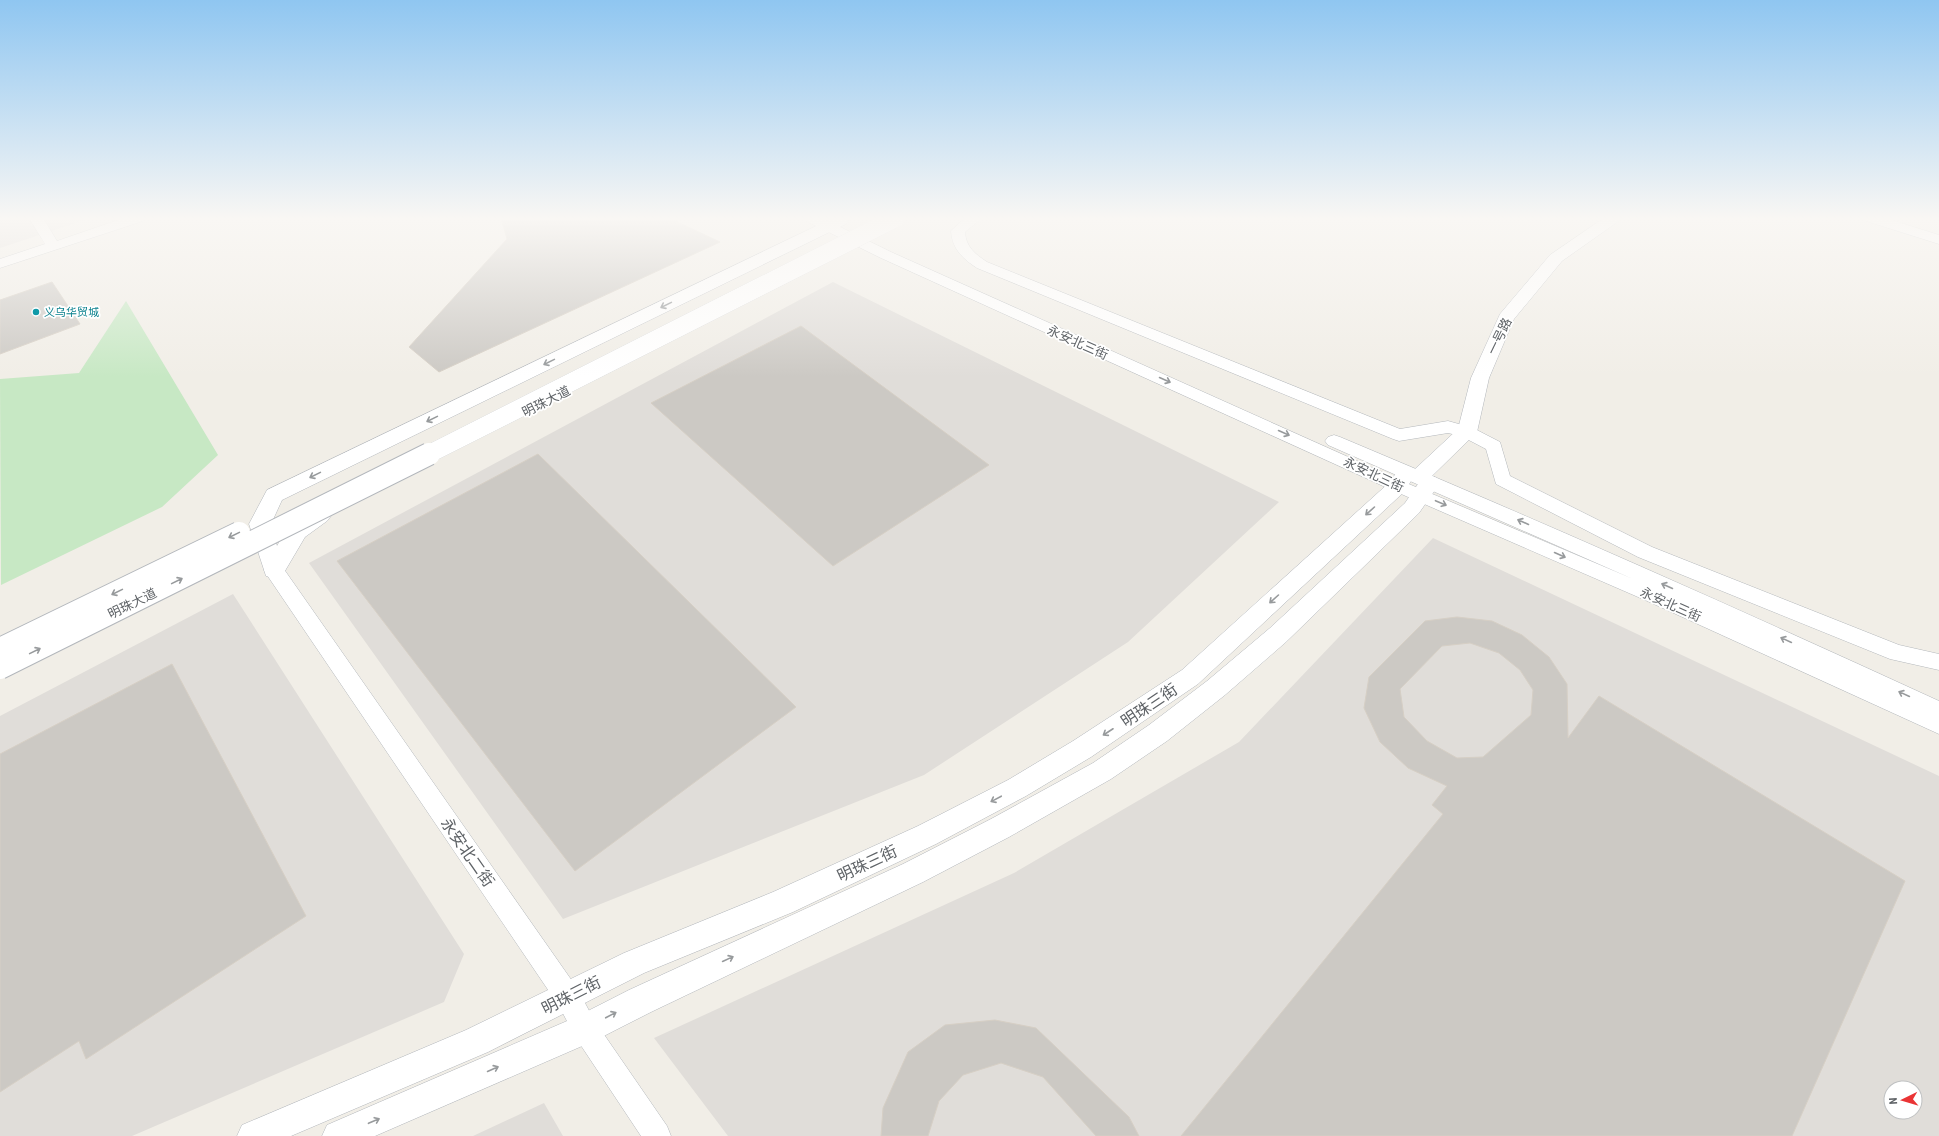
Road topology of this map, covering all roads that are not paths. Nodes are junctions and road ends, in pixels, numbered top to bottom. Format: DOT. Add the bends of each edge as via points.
graph roads {
  1 [pos="733,271"];
  2 [pos="781,271"];
  3 [pos="787,271"];
  4 [pos="791,271"];
  5 [pos="921,271"];
  6 [pos="997,271"];
  7 [pos="1545,271"];
  8 [pos="1467,432"];
  9 [pos="1415,483"];
  10 [pos="274,570"];
  11 [pos="0,649"];
  12 [pos="1939,662"];
  13 [pos="0,668"];
  14 [pos="1939,710"];
  15 [pos="1939,725"];
  16 [pos="568,997"];
  17 [pos="586,1029"];
  18 [pos="253,1136"];
  19 [pos="338,1136"];
  20 [pos="657,1136"];
  1 -- 10 [label="street, one-way" via="274,495 260,524"];
  2 -- 11 [label="street, 明珠大道, one-way, bridge"];
  3 -- 10 [label="street, 明珠大道" via="322,514 297,531"];
  13 -- 4 [label="street, 明珠大道, one-way, bridge" via="310,515"];
  5 -- 9 [label="street, 永安北三街"];
  6 -- 8 [label="street" via="1399,435 1448,427"];
  7 -- 8 [label="street, 一号路" via="1506,318 1480,378"];
  8 -- 9 [label="street"];
  8 -- 12 [label="street" via="1494,446 1502,480 1645,552 1897,654"];
  14 -- 9 [label="street, 永安北三街, one-way" via="1704,602 1471,500"];
  9 -- 15 [label="street, 永安北三街, one-way" via="1659,598"];
  9 -- 16 [label="street, 明珠三街, one-way" via="1190,677 1082,749 1017,788 927,835 782,902 634,963"];
  17 -- 9 [label="street, 明珠三街, one-way" via="640,1001 913,874 1102,771 1158,733 1278,635 1412,508"];
  10 -- 16 [label="street, 永安北二街"];
  16 -- 17 [label="street, 永安北二街"];
  16 -- 18 [label="street, 明珠三街" via="466,1046"];
  19 -- 17 [label="street, 明珠三街, one-way"];
  17 -- 20 [label="street, 永安北二街"];
}
